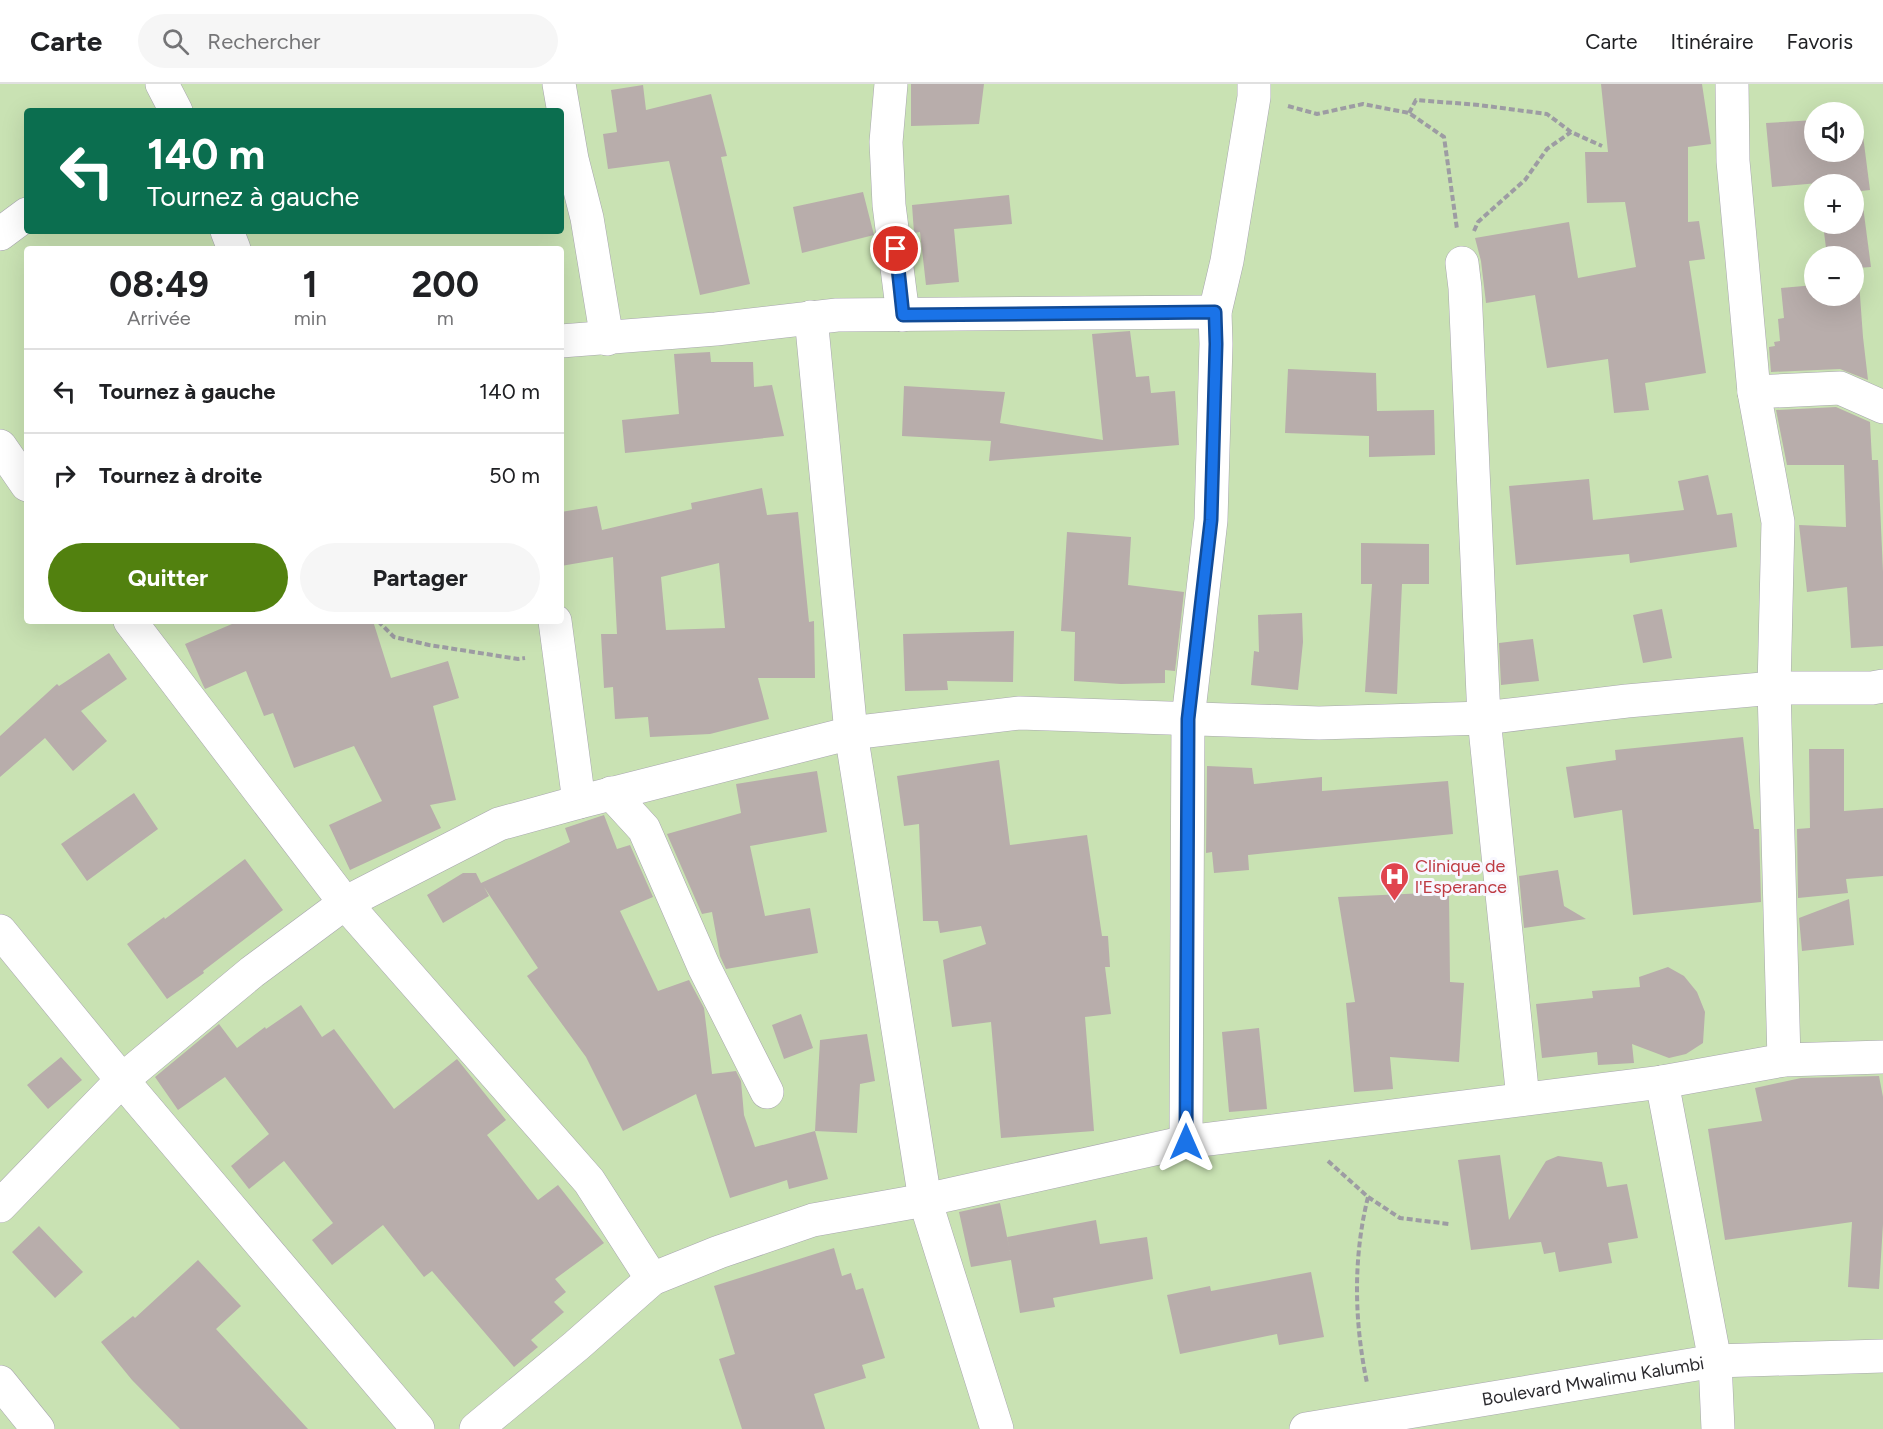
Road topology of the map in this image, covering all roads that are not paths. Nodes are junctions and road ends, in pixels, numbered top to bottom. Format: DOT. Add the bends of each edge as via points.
graph roads {
  1 [pos="162,84"];
  2 [pos="559,84"];
  3 [pos="891,84"];
  4 [pos="1732,84"];
  5 [pos="1254,90"];
  6 [pos="174,108"];
  7 [pos="563,108"];
  8 [pos="564,113"];
  9 [pos="24,216"];
  10 [pos="0,234"];
  11 [pos="1462,263"];
  12 [pos="1215,312"];
  13 [pos="903,315"];
  14 [pos="811,317"];
  15 [pos="607,339"];
  16 [pos="564,341"];
  17 [pos="1754,392"];
  18 [pos="1883,407"];
  19 [pos="0,446"];
  20 [pos="18,478"];
  21 [pos="132,624"];
  22 [pos="557,637"];
  23 [pos="1883,686"];
  24 [pos="1774,688"];
  25 [pos="1484,718"];
  26 [pos="1188,719"];
  27 [pos="851,733"];
  28 [pos="611,793"];
  29 [pos="579,802"];
  30 [pos="345,903"];
  31 [pos="0,931"];
  32 [pos="1883,1057"];
  33 [pos="1784,1060"];
  34 [pos="122,1080"];
  35 [pos="1662,1082"];
  36 [pos="767,1092"];
  37 [pos="1523,1099"];
  38 [pos="1186,1142"];
  39 [pos="925,1200"];
  40 [pos="0,1206"];
  41 [pos="652,1279"];
  42 [pos="1883,1356"];
  43 [pos="1715,1361"];
  44 [pos="0,1382"];
  45 [pos="38,1429"];
  46 [pos="418,1429"];
  47 [pos="476,1429"];
  48 [pos="997,1429"];
  49 [pos="1306,1429"];
  50 [pos="1718,1429"];
  1 -- 6 [label="street"];
  2 -- 7 [label="street"];
  3 -- 13 [label="street" via="886,142"];
  4 -- 17 [label="street" via="1733,161"];
  5 -- 12 [label="street"];
  8 -- 15 [label="street"];
  9 -- 10 [label="street"];
  11 -- 25 [label="street"];
  12 -- 13 [label="street"];
  12 -- 26 [label="street" via="1211,520"];
  13 -- 14 [label="street"];
  14 -- 15 [label="street"];
  14 -- 27 [label="street"];
  15 -- 16 [label="street"];
  17 -- 18 [label="street" via="1840,388"];
  17 -- 24 [label="street" via="1778,522"];
  19 -- 20 [label="street"];
  21 -- 30 [label="street"];
  22 -- 29 [label="street"];
  23 -- 24 [label="street"];
  24 -- 25 [label="street"];
  24 -- 33 [label="street"];
  25 -- 26 [label="street" via="1319,723"];
  25 -- 37 [label="street"];
  26 -- 27 [label="street" via="1020,713"];
  26 -- 38 [label="street"];
  27 -- 28 [label="street"];
  27 -- 39 [label="street"];
  28 -- 29 [label="street"];
  28 -- 36 [label="street" via="644,829 704,967"];
  29 -- 30 [label="street" via="499,824"];
  30 -- 34 [label="street" via="252,972"];
  30 -- 41 [label="street" via="590,1181"];
  31 -- 34 [label="street"];
  32 -- 33 [label="street"];
  33 -- 35 [label="street"];
  34 -- 40 [label="street"];
  34 -- 46 [label="street"];
  35 -- 37 [label="street"];
  35 -- 43 [label="street"];
  37 -- 38 [label="street"];
  38 -- 39 [label="street"];
  39 -- 41 [label="street" via="813,1220"];
  39 -- 48 [label="street"];
  41 -- 47 [label="street"];
  42 -- 43 [label="street, Boulevard Mwalimu Kalumbi"];
  43 -- 49 [label="street, Boulevard Mwalimu Kalumbi"];
  43 -- 50 [label="street"];
  44 -- 45 [label="street"];
}
